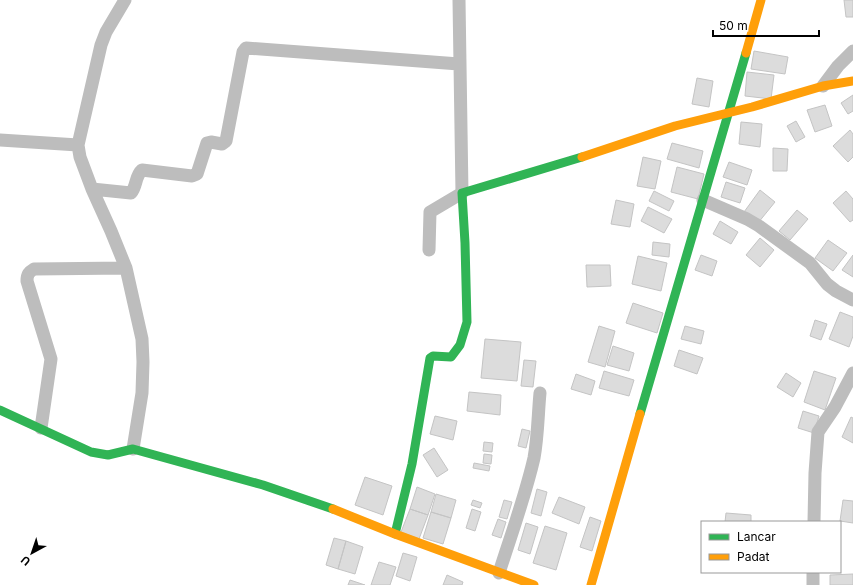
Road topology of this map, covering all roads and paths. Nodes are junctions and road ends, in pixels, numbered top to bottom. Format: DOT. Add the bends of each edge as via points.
graph roads {
  1 [pos="125,0"];
  2 [pos="459,0"];
  3 [pos="761,0"];
  4 [pos="853,51"];
  5 [pos="459,64"];
  6 [pos="853,81"];
  7 [pos="824,86"];
  8 [pos="728,114"];
  9 [pos="0,140"];
  10 [pos="78,145"];
  11 [pos="92,189"];
  12 [pos="462,193"];
  13 [pos="703,200"];
  14 [pos="429,250"];
  15 [pos="126,268"];
  16 [pos="853,300"];
  17 [pos="853,373"];
  18 [pos="540,393"];
  19 [pos="0,410"];
  20 [pos="41,428"];
  21 [pos="134,449"];
  22 [pos="814,521"];
  23 [pos="394,534"];
  24 [pos="499,573"];
  25 [pos="813,573"];
  26 [pos="534,585"];
  27 [pos="592,585"];
  28 [pos="813,585"];
  1 -- 10 [label="street" via="101,45"];
  2 -- 5 [label="street"];
  3 -- 8 [label="street"];
  4 -- 7 [label="street"];
  5 -- 11 [label="street" via="246,48 243,52 226,141 222,144 207,143 197,174 192,176 142,170 131,194"];
  5 -- 12 [label="street"];
  6 -- 7 [label="street"];
  7 -- 8 [label="street"];
  8 -- 12 [label="street" via="675,126"];
  8 -- 13 [label="street"];
  9 -- 10 [label="street"];
  10 -- 11 [label="street"];
  11 -- 15 [label="street"];
  12 -- 14 [label="street" via="430,212"];
  12 -- 23 [label="street" via="467,322 464,335 451,357 430,358 412,464"];
  13 -- 16 [label="street" via="758,226 810,263 827,284"];
  13 -- 27 [label="street"];
  15 -- 20 [label="street" via="34,269 27,276 51,359"];
  15 -- 21 [label="street" via="142,339 144,362"];
  17 -- 22 [label="street" via="838,403 818,432"];
  18 -- 24 [label="street" via="534,457"];
  19 -- 20 [label="street"];
  20 -- 21 [label="street" via="91,452 108,455"];
  21 -- 23 [label="street" via="263,485 320,504"];
  23 -- 24 [label="street"];
  24 -- 26 [label="street"];
  25 -- 28 [label="street"];
}
